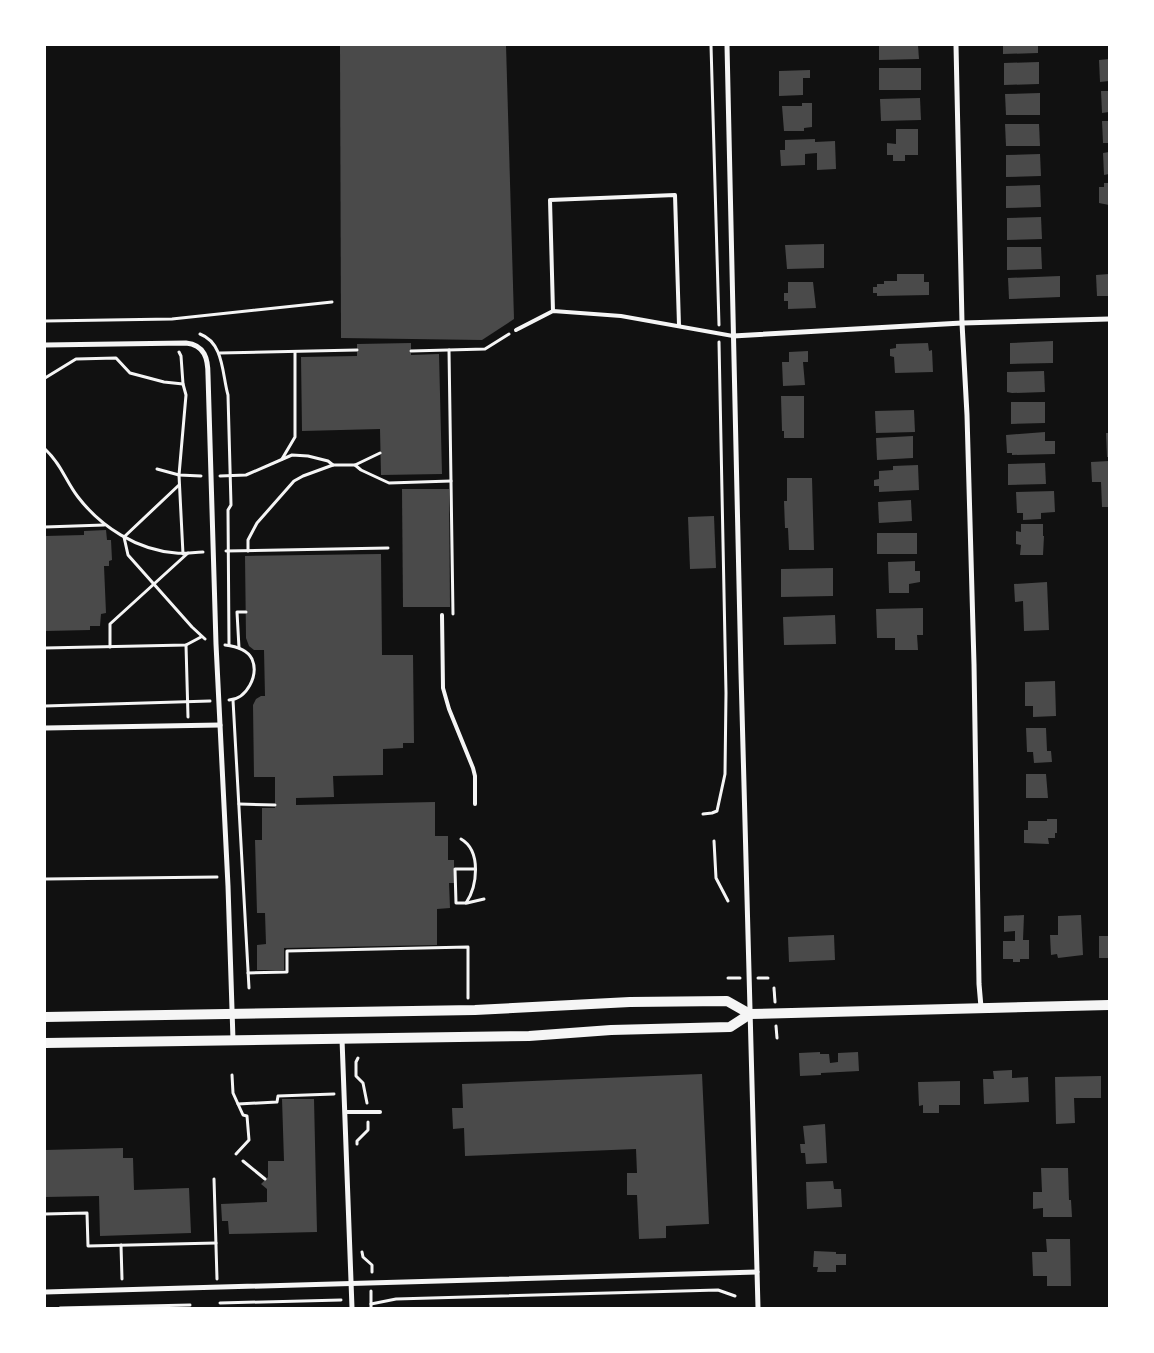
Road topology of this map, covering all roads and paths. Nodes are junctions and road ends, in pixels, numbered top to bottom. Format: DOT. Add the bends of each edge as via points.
graph roads {
  1 [pos="711,45"];
  2 [pos="727,45"];
  3 [pos="956,45"];
  4 [pos="332,302"];
  5 [pos="553,311"];
  6 [pos="1109,319"];
  7 [pos="45,321"];
  8 [pos="962,323"];
  9 [pos="679,326"];
  10 [pos="516,330"];
  11 [pos="193,332"];
  12 [pos="719,332"];
  13 [pos="734,336"];
  14 [pos="45,346"];
  15 [pos="357,350"];
  16 [pos="449,350"];
  17 [pos="411,351"];
  18 [pos="295,352"];
  19 [pos="220,354"];
  20 [pos="181,356"];
  21 [pos="45,378"];
  22 [pos="183,384"];
  23 [pos="45,449"];
  24 [pos="380,453"];
  25 [pos="282,459"];
  26 [pos="333,465"];
  27 [pos="355,465"];
  28 [pos="157,469"];
  29 [pos="179,476"];
  30 [pos="211,476"];
  31 [pos="230,476"];
  32 [pos="451,481"];
  33 [pos="180,485"];
  34 [pos="105,525"];
  35 [pos="45,527"];
  36 [pos="124,537"];
  37 [pos="388,548"];
  38 [pos="228,551"];
  39 [pos="248,551"];
  40 [pos="200,552"];
  41 [pos="189,553"];
  42 [pos="183,554"];
  43 [pos="154,585"];
  44 [pos="246,612"];
  45 [pos="442,615"];
  46 [pos="202,637"];
  47 [pos="216,644"];
  48 [pos="186,645"];
  49 [pos="229,645"];
  50 [pos="110,647"];
  51 [pos="45,648"];
  52 [pos="239,648"];
  53 [pos="233,700"];
  54 [pos="219,701"];
  55 [pos="188,702"];
  56 [pos="45,706"];
  57 [pos="188,726"];
  58 [pos="220,726"];
  59 [pos="45,728"];
  60 [pos="238,804"];
  61 [pos="475,804"];
  62 [pos="275,805"];
  63 [pos="703,814"];
  64 [pos="462,839"];
  65 [pos="714,842"];
  66 [pos="475,869"];
  67 [pos="228,877"];
  68 [pos="45,879"];
  69 [pos="484,899"];
  70 [pos="728,902"];
  71 [pos="466,903"];
  72 [pos="248,973"];
  73 [pos="249,988"];
  74 [pos="468,999"];
  75 [pos="1109,1005"];
  76 [pos="981,1007"];
  77 [pos="232,1014"];
  78 [pos="750,1014"];
  79 [pos="45,1017"];
  80 [pos="342,1039"];
  81 [pos="233,1040"];
  82 [pos="45,1043"];
  83 [pos="358,1058"];
  84 [pos="232,1075"];
  85 [pos="344,1094"];
  86 [pos="238,1104"];
  87 [pos="345,1112"];
  88 [pos="367,1112"];
  89 [pos="380,1112"];
  90 [pos="358,1151"];
  91 [pos="236,1154"];
  92 [pos="243,1161"];
  93 [pos="265,1179"];
  94 [pos="214,1180"];
  95 [pos="45,1214"];
  96 [pos="216,1243"];
  97 [pos="121,1245"];
  98 [pos="360,1248"];
  99 [pos="757,1272"];
  100 [pos="351,1283"];
  101 [pos="371,1283"];
  102 [pos="217,1287"];
  103 [pos="122,1290"];
  104 [pos="45,1292"];
  105 [pos="736,1296"];
  106 [pos="352,1299"];
  107 [pos="220,1303"];
  108 [pos="190,1305"];
  109 [pos="371,1306"];
  110 [pos="60,1308"];
  111 [pos="352,1308"];
  112 [pos="758,1308"];
  1 -- 12 [label="path"];
  2 -- 13 [label="street"];
  3 -- 8 [label="street"];
  4 -- 7 [label="path" via="172,319"];
  5 -- 9 [label="lane" via="621,316"];
  5 -- 9 [label="lane" via="550,200 675,195"];
  5 -- 10 [label="lane"];
  6 -- 8 [label="street"];
  8 -- 13 [label="street"];
  8 -- 76 [label="street" via="968,425"];
  9 -- 12 [label="lane"];
  10 -- 16 [label="path" via="485,349"];
  11 -- 19 [label="path" via="206,336"];
  12 -- 13 [label="lane"];
  12 -- 63 [label="path" via="725,774 716,811"];
  13 -- 78 [label="street"];
  14 -- 30 [label="street" via="179,343 198,346 206,355 208,366"];
  15 -- 18 [label="path"];
  16 -- 17 [label="path"];
  16 -- 32 [label="path"];
  18 -- 19 [label="path"];
  18 -- 25 [label="path" via="295,437"];
  19 -- 31 [label="path" via="228,395"];
  20 -- 22 [label="path"];
  21 -- 22 [label="path" via="76,359 116,358 130,373"];
  22 -- 29 [label="path" via="186,394"];
  23 -- 34 [label="path" via="77,496"];
  24 -- 27 [label="path"];
  25 -- 26 [label="path" via="308,456"];
  25 -- 31 [label="path" via="246,475"];
  26 -- 27 [label="path"];
  26 -- 39 [label="path" via="303,476 286,488 257,523 248,540"];
  27 -- 32 [label="path" via="389,483"];
  28 -- 29 [label="path"];
  29 -- 30 [label="path"];
  29 -- 33 [label="path"];
  30 -- 31 [label="path"];
  30 -- 47 [label="street"];
  31 -- 38 [label="path"];
  32 -- 45 [label="path" via="453,614"];
  33 -- 36 [label="path"];
  33 -- 42 [label="path"];
  34 -- 35 [label="path"];
  34 -- 36 [label="path"];
  36 -- 42 [label="path" via="148,548"];
  36 -- 43 [label="path" via="128,555"];
  37 -- 39 [label="path"];
  38 -- 39 [label="path"];
  38 -- 49 [label="path"];
  40 -- 41 [label="path"];
  41 -- 42 [label="path"];
  41 -- 43 [label="path"];
  43 -- 46 [label="path"];
  43 -- 50 [label="path" via="110,624"];
  44 -- 52 [label="path" via="237,612"];
  45 -- 61 [label="lane" via="443,688 473,768"];
  46 -- 47 [label="path"];
  46 -- 48 [label="path"];
  47 -- 49 [label="path"];
  47 -- 54 [label="street"];
  48 -- 50 [label="path"];
  48 -- 55 [label="path"];
  49 -- 52 [label="path"];
  50 -- 51 [label="path"];
  52 -- 53 [label="path" via="251,657 253,675 243,695"];
  53 -- 54 [label="path"];
  53 -- 60 [label="path"];
  54 -- 55 [label="path"];
  54 -- 58 [label="street"];
  55 -- 56 [label="path"];
  55 -- 57 [label="path"];
  57 -- 58 [label="street"];
  57 -- 59 [label="street"];
  58 -- 67 [label="street"];
  60 -- 62 [label="path"];
  60 -- 72 [label="path"];
  64 -- 66 [label="path" via="472,853"];
  65 -- 70 [label="path" via="716,878"];
  66 -- 71 [label="path" via="475,881"];
  66 -- 71 [label="path" via="456,868 456,902"];
  67 -- 68 [label="path"];
  67 -- 77 [label="street"];
  69 -- 71 [label="path"];
  72 -- 73 [label="path"];
  72 -- 74 [label="path" via="287,972 287,951 468,947"];
  75 -- 76 [label="main road"];
  76 -- 78 [label="main road"];
  77 -- 78 [label="main road" via="475,1010 727,1000"];
  77 -- 79 [label="main road"];
  77 -- 81 [label="street"];
  78 -- 80 [label="main road" via="730,1027 529,1036"];
  78 -- 99 [label="street"];
  80 -- 81 [label="main road"];
  80 -- 85 [label="street"];
  81 -- 82 [label="main road"];
  83 -- 88 [label="path" via="356,1076 363,1083"];
  84 -- 86 [label="path" via="233,1093"];
  85 -- 86 [label="path" via="278,1096 277,1102"];
  85 -- 87 [label="street"];
  86 -- 91 [label="path" via="243,1115 247,1116 249,1140"];
  87 -- 88 [label="lane"];
  87 -- 100 [label="street"];
  88 -- 89 [label="lane"];
  88 -- 90 [label="path" via="368,1130 357,1141"];
  92 -- 93 [label="path"];
  94 -- 96 [label="path"];
  95 -- 97 [label="path" via="87,1213 88,1246"];
  96 -- 97 [label="path"];
  96 -- 102 [label="path"];
  97 -- 103 [label="path"];
  98 -- 101 [label="path" via="363,1257 372,1265"];
  99 -- 101 [label="street"];
  99 -- 112 [label="street"];
  100 -- 101 [label="street"];
  100 -- 102 [label="street"];
  100 -- 106 [label="street"];
  101 -- 109 [label="path"];
  102 -- 103 [label="street"];
  103 -- 104 [label="street"];
  105 -- 109 [label="path" via="718,1290 396,1299"];
  106 -- 107 [label="path"];
  106 -- 111 [label="street"];
  108 -- 110 [label="path"];
}
